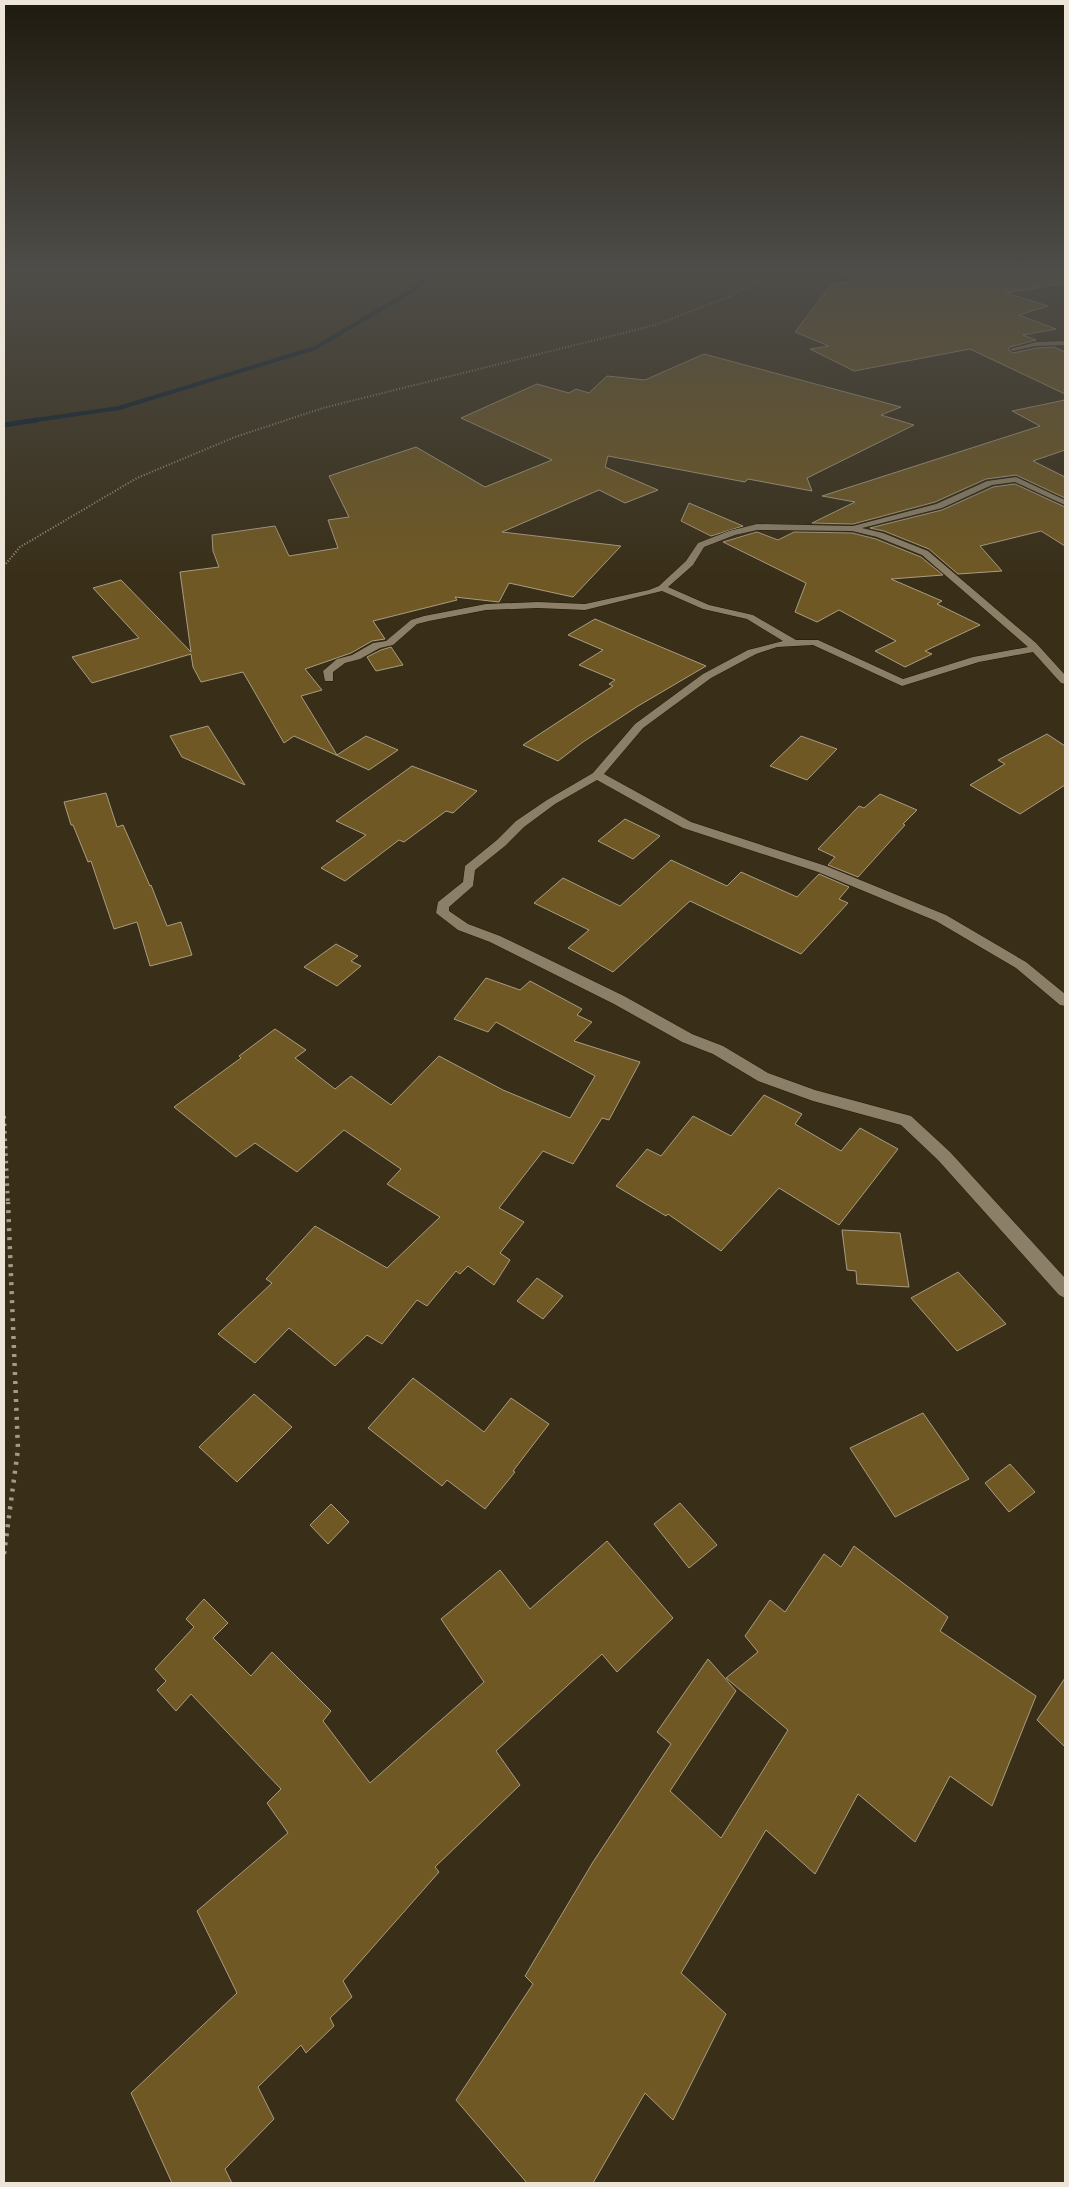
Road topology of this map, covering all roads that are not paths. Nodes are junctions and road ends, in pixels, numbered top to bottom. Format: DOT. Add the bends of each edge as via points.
graph roads {
  1 [pos="1065,504"];
  2 [pos="872,524"];
  3 [pos="852,528"];
  4 [pos="880,535"];
  5 [pos="662,588"];
  6 [pos="794,643"];
  7 [pos="1035,649"];
  8 [pos="329,679"];
  9 [pos="1065,681"];
  10 [pos="597,775"];
  11 [pos="1065,1001"];
  12 [pos="1065,1290"];
  1 -- 2 [label="street" via="1016,479 990,483 939,506"];
  2 -- 3 [label="street"];
  2 -- 4 [label="street"];
  3 -- 4 [label="street"];
  3 -- 5 [label="street" via="758,526 732,533 701,545 690,563"];
  4 -- 7 [label="street" via="934,559"];
  5 -- 6 [label="street" via="706,607 750,617"];
  5 -- 8 [label="street" via="584,607 486,607 427,618 414,622 390,643 341,661 328,671"];
  6 -- 7 [label="street" via="814,642 902,683 978,659"];
  6 -- 10 [label="street" via="776,644 752,652 707,676 639,726"];
  7 -- 9 [label="street"];
  10 -- 11 [label="street" via="688,824 822,869 941,918 1020,965"];
  10 -- 12 [label="street" via="520,824 469,869 469,883 443,905 442,913 463,927 495,938 687,1038 718,1050 763,1077 906,1120 944,1156"];
}
